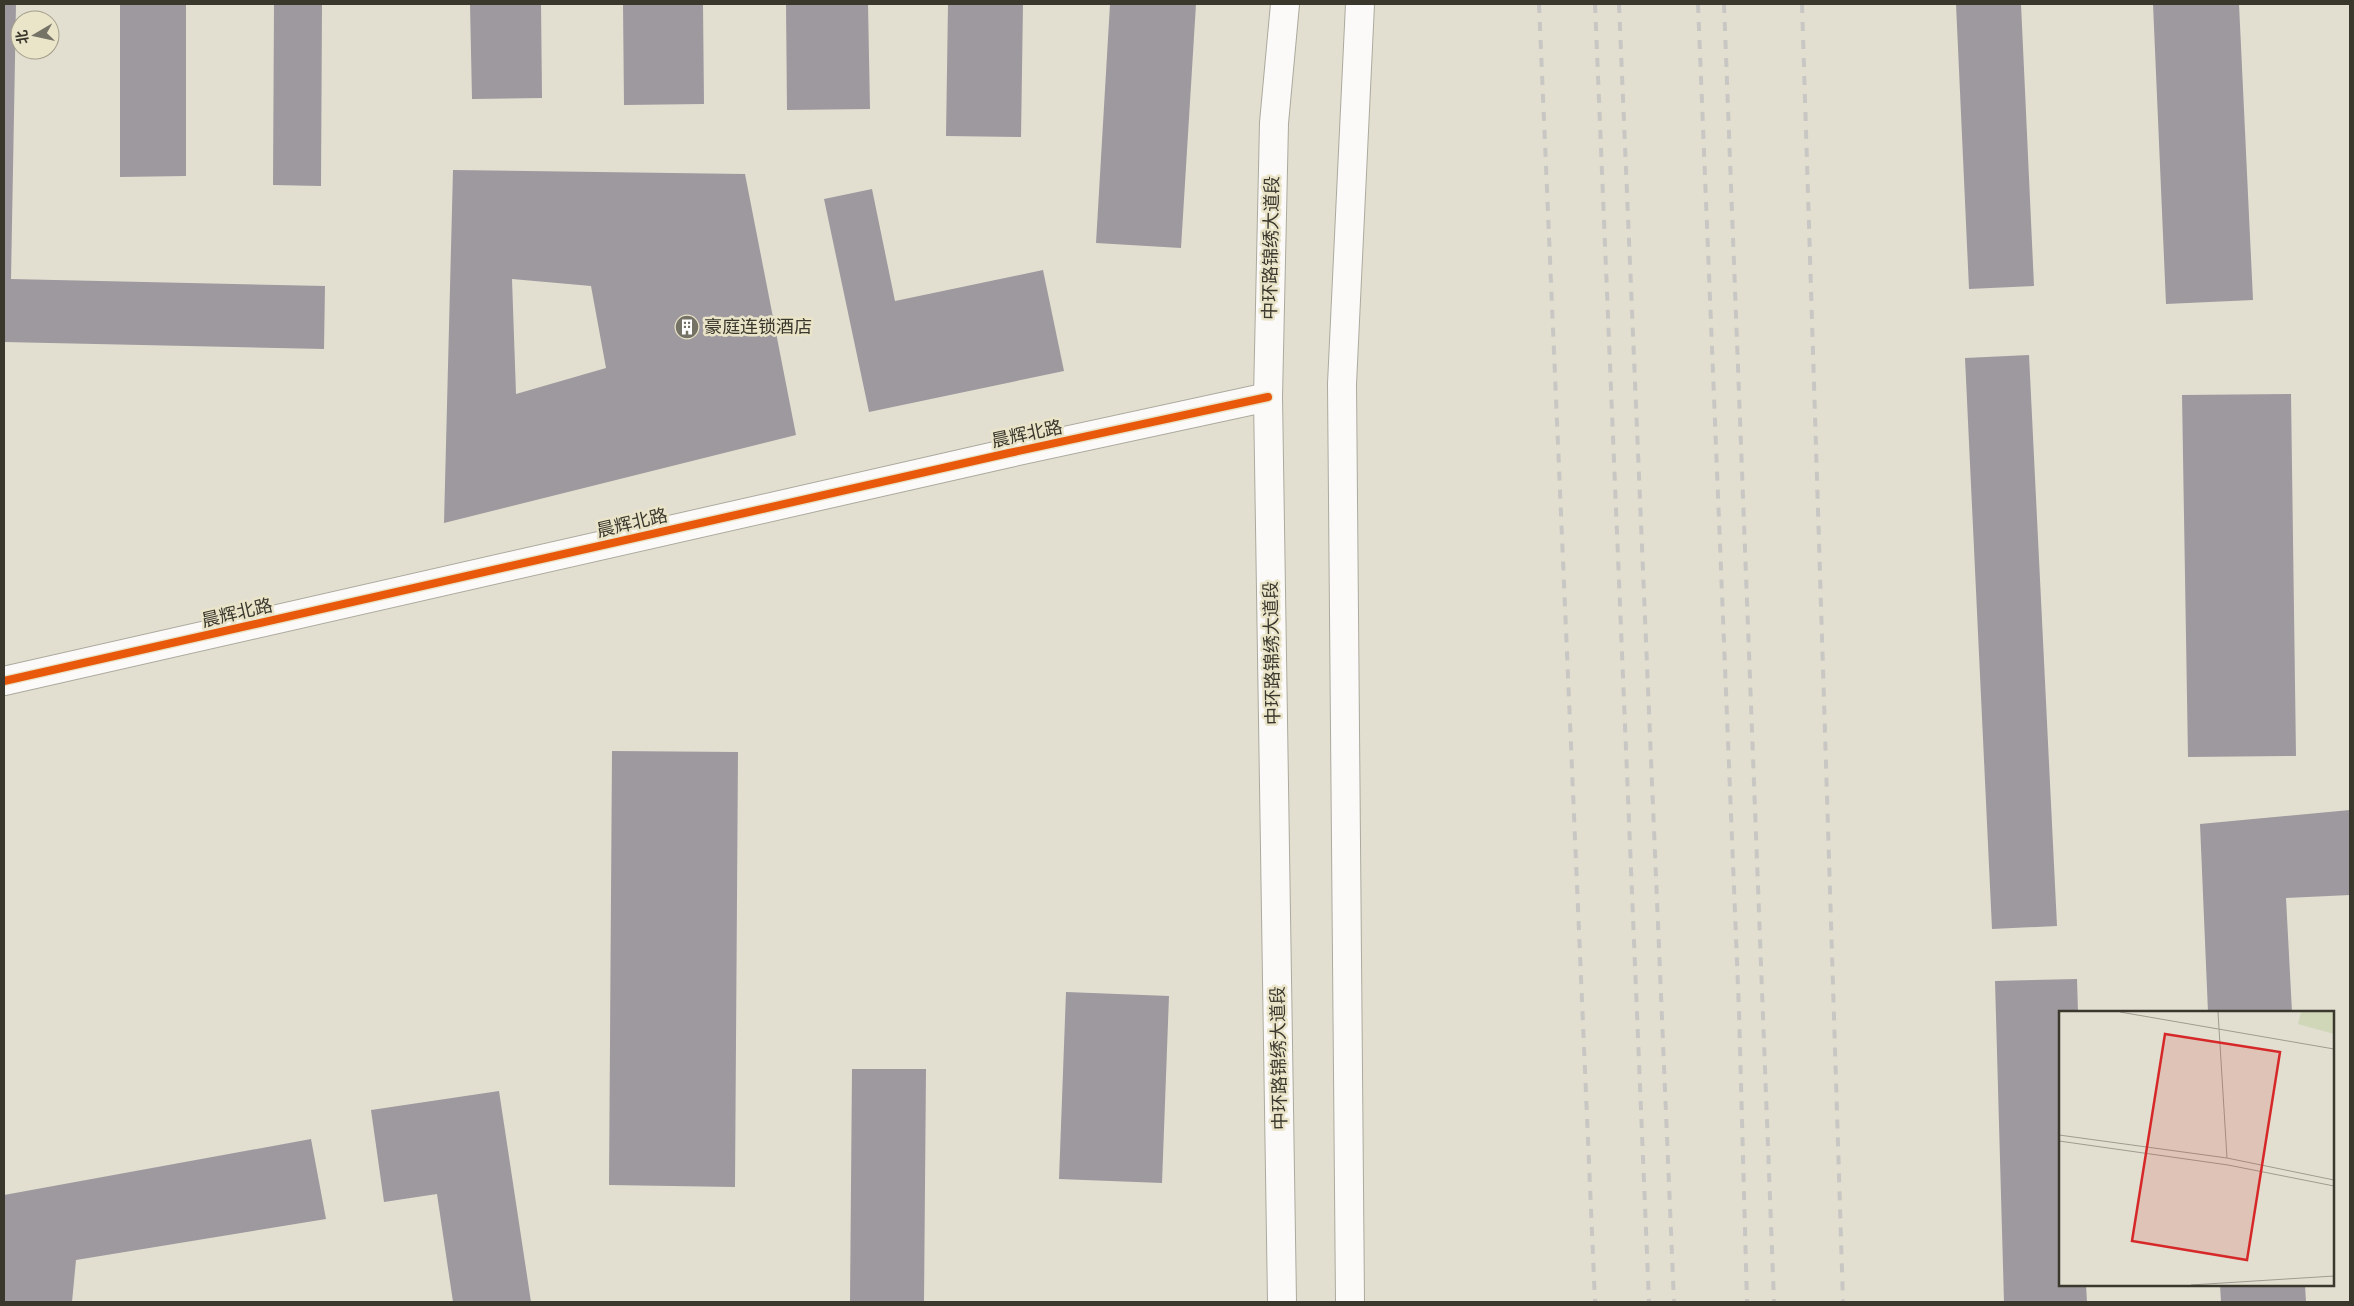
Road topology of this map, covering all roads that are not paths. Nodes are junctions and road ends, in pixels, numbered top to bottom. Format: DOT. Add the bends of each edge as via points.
graph roads {
  1 [pos="1285,4"];
  2 [pos="1360,4"];
  3 [pos="1268,398"];
  4 [pos="4,682"];
  5 [pos="1282,1302"];
  6 [pos="1350,1302"];
  1 -- 3 [label="main road, 中环路锦绣大道段" via="1274,123"];
  2 -- 6 [label="main road" via="1342,384"];
  3 -- 4 [label="main road, 晨辉北路" via="1000,455"];
  3 -- 5 [label="main road, 中环路锦绣大道段"];
}
